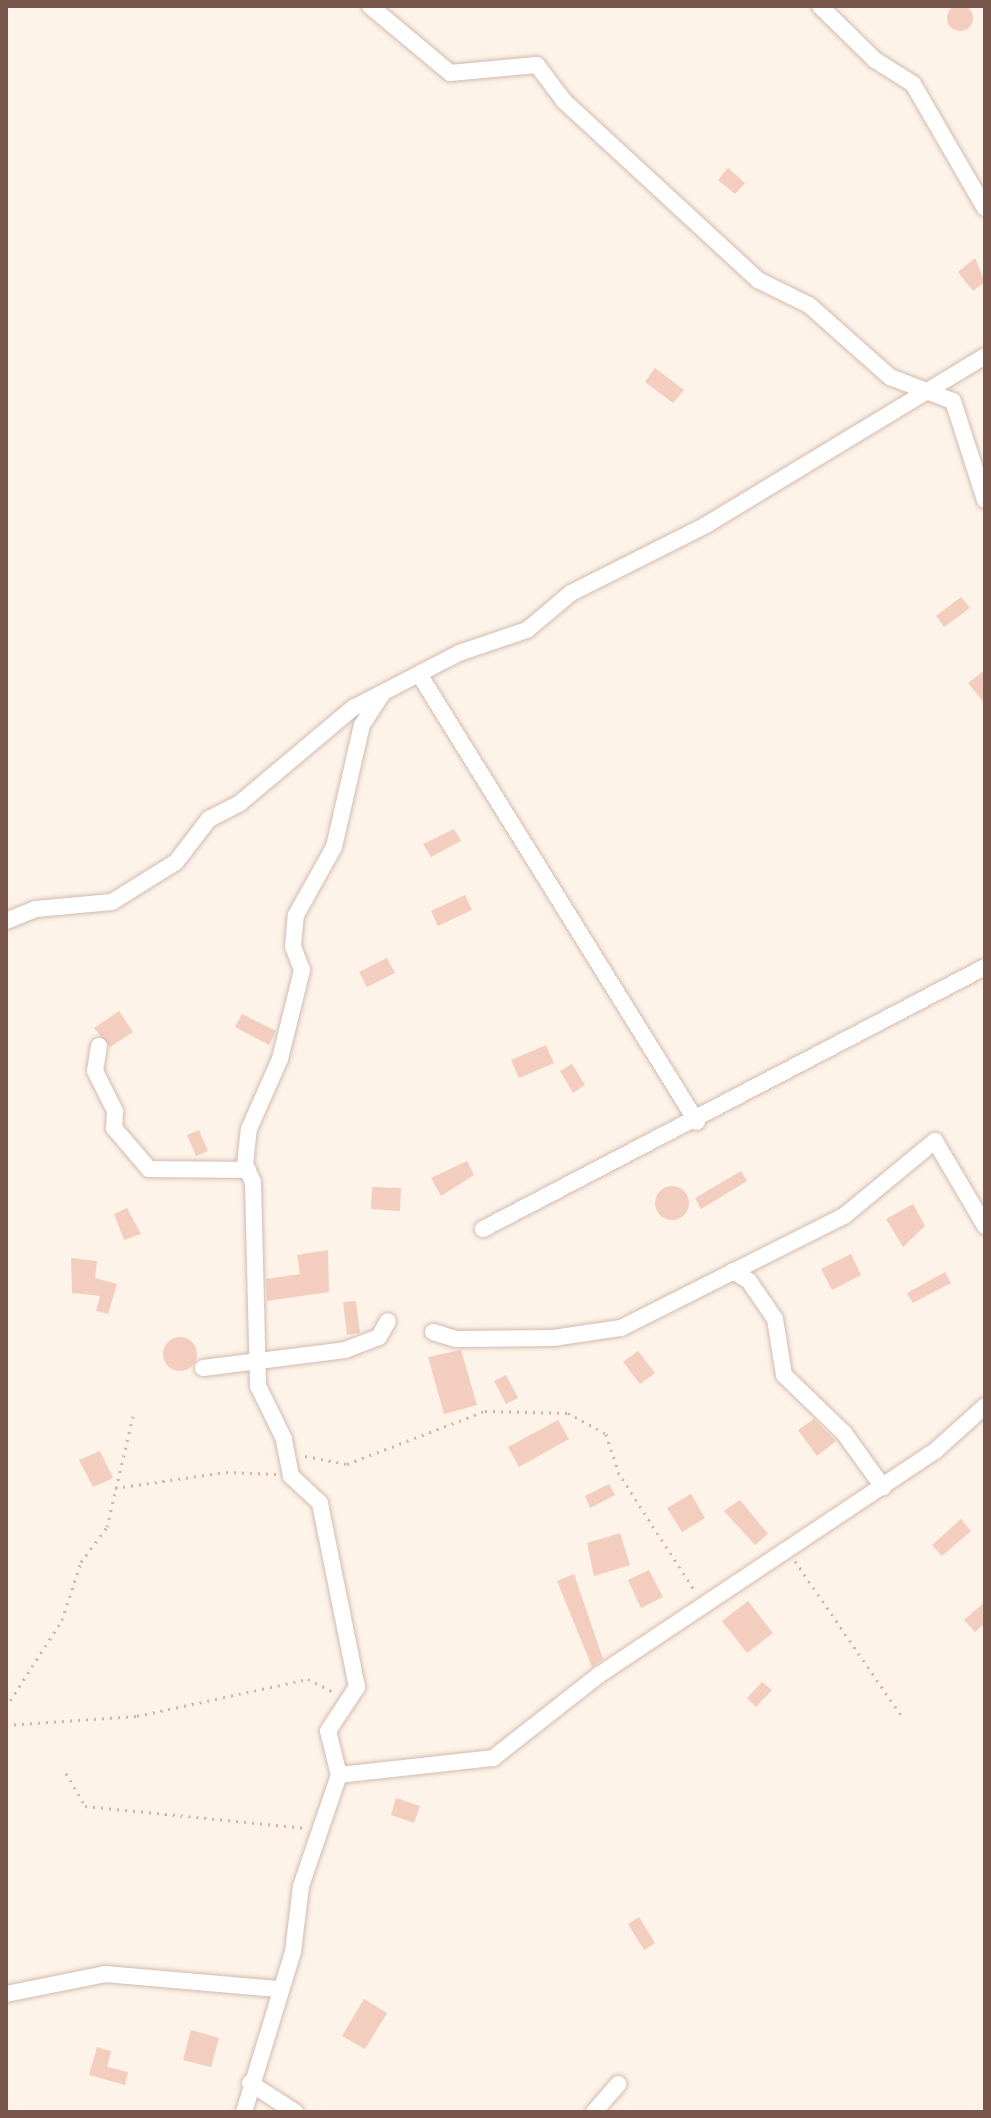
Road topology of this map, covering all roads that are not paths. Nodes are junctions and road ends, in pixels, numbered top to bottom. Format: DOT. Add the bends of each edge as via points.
graph roads {
  1 [pos="370,6"];
  2 [pos="820,6"];
  3 [pos="985,208"];
  4 [pos="985,356"];
  5 [pos="931,393"];
  6 [pos="985,500"];
  7 [pos="419,674"];
  8 [pos="382,694"];
  9 [pos="6,921"];
  10 [pos="985,967"];
  11 [pos="99,1046"];
  12 [pos="697,1122"];
  13 [pos="248,1170"];
  14 [pos="985,1226"];
  15 [pos="483,1229"];
  16 [pos="733,1271"];
  17 [pos="388,1321"];
  18 [pos="433,1332"];
  19 [pos="253,1361"];
  20 [pos="203,1368"];
  21 [pos="985,1406"];
  22 [pos="883,1487"];
  23 [pos="339,1775"];
  24 [pos="277,1989"];
  25 [pos="6,1994"];
  26 [pos="250,2083"];
  27 [pos="618,2084"];
  28 [pos="244,2112"];
  29 [pos="295,2112"];
  30 [pos="594,2112"];
  1 -- 5 [label="street" via="450,73 537,65 564,101 758,280 809,305 890,377"];
  2 -- 3 [label="street" via="875,60 913,84"];
  4 -- 5 [label="street"];
  5 -- 6 [label="street" via="953,401"];
  5 -- 7 [label="street" via="706,525 571,593 527,630"];
  7 -- 8 [label="street"];
  7 -- 12 [label="street"];
  8 -- 9 [label="street" via="334,720 240,803 209,819 176,862 148,881 101,908 55,906"];
  8 -- 13 [label="street" via="357,739 334,847 296,915 293,947 302,970 280,1059 249,1129"];
  10 -- 12 [label="street"];
  11 -- 13 [label="street" via="95,1071 115,1111 114,1128 149,1169"];
  12 -- 15 [label="street"];
  13 -- 19 [label="street"];
  14 -- 16 [label="street" via="935,1141 844,1216"];
  16 -- 18 [label="street" via="621,1328 553,1338 456,1339"];
  16 -- 22 [label="street" via="749,1281 775,1319 784,1375 844,1433"];
  17 -- 19 [label="street" via="379,1337 345,1350"];
  19 -- 20 [label="street"];
  19 -- 23 [label="street" via="289,1466 320,1503 357,1687 328,1731"];
  21 -- 22 [label="street"];
  22 -- 23 [label="street" via="599,1675 493,1758"];
  23 -- 24 [label="street" via="301,1886 293,1952"];
  24 -- 25 [label="street" via="105,1974"];
  24 -- 26 [label="street"];
  26 -- 28 [label="street"];
  26 -- 29 [label="street"];
  27 -- 30 [label="street"];
}
